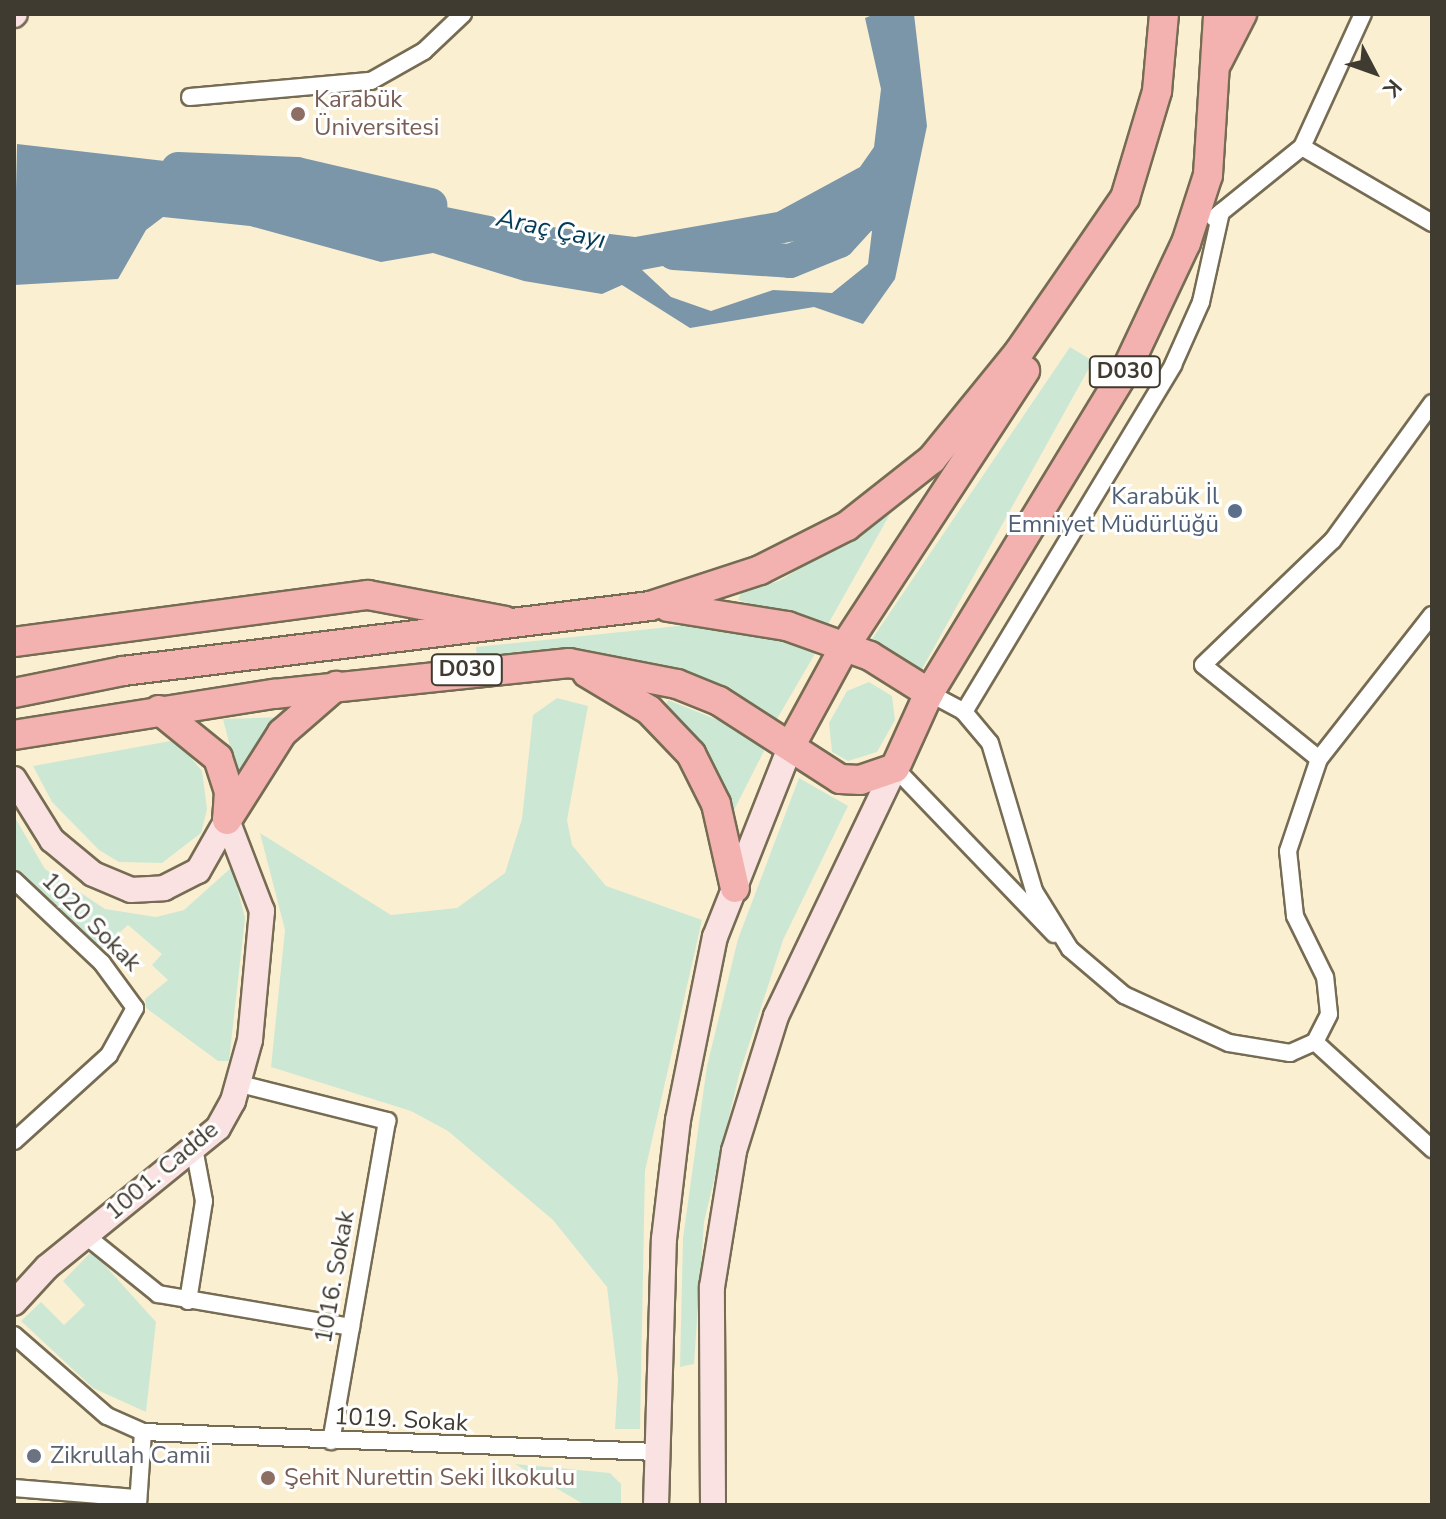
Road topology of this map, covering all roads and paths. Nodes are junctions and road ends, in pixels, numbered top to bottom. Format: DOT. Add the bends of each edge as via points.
graph roads {
  1 [pos="463,14"];
  2 [pos="1164,14"];
  3 [pos="1218,14"];
  4 [pos="1242,14"];
  5 [pos="1363,14"];
  6 [pos="1217,62"];
  7 [pos="190,97"];
  8 [pos="1302,147"];
  9 [pos="1125,198"];
  10 [pos="1221,212"];
  11 [pos="1432,223"];
  12 [pos="1186,243"];
  13 [pos="1432,403"];
  14 [pos="650,606"];
  15 [pos="1432,615"];
  16 [pos="526,626"];
  17 [pos="14,642"];
  18 [pos="845,646"];
  19 [pos="569,663"];
  20 [pos="337,686"];
  21 [pos="14,693"];
  22 [pos="929,693"];
  23 [pos="159,710"];
  24 [pos="964,712"];
  25 [pos="14,735"];
  26 [pos="791,745"];
  27 [pos="1319,759"];
  28 [pos="895,768"];
  29 [pos="14,779"];
  30 [pos="227,820"];
  31 [pos="14,880"];
  32 [pos="735,888"];
  33 [pos="1070,949"];
  34 [pos="1315,1042"];
  35 [pos="240,1084"];
  36 [pos="15,1137"];
  37 [pos="194,1148"];
  38 [pos="1432,1149"];
  39 [pos="85,1235"];
  40 [pos="188,1301"];
  41 [pos="14,1303"];
  42 [pos="351,1327"];
  43 [pos="14,1335"];
  44 [pos="143,1432"];
  45 [pos="331,1441"];
  46 [pos="656,1452"];
  47 [pos="14,1488"];
  48 [pos="137,1502"];
  49 [pos="656,1505"];
  50 [pos="713,1505"];
  1 -- 7 [label="street" via="424,51 371,81"];
  2 -- 9 [label="highway, D030" via="1157,91"];
  3 -- 6 [label="highway, D030"];
  4 -- 6 [label="highway"];
  5 -- 8 [label="street"];
  6 -- 12 [label="highway, D030" via="1208,175"];
  8 -- 10 [label="street"];
  8 -- 11 [label="street"];
  9 -- 14 [label="highway, D030" via="1019,352 932,459 847,526 760,570"];
  9 -- 18 [label="highway" via="1075,298"];
  10 -- 12 [label="street"];
  10 -- 24 [label="street" via="1201,302 1173,365"];
  12 -- 22 [label="highway, D030" via="1128,366"];
  13 -- 27 [label="street" via="1333,540 1203,665"];
  14 -- 16 [label="highway, D030"];
  14 -- 18 [label="highway" via="742,616"];
  15 -- 27 [label="street"];
  16 -- 17 [label="highway" via="368,595"];
  16 -- 21 [label="highway, D030" via="123,671"];
  18 -- 22 [label="highway"];
  18 -- 26 [label="highway"];
  19 -- 20 [label="highway, D030"];
  19 -- 26 [label="highway, D030" via="677,684"];
  19 -- 32 [label="highway" via="649,710 691,754 716,804"];
  20 -- 23 [label="highway, D030"];
  20 -- 30 [label="highway" via="282,733"];
  22 -- 24 [label="street"];
  22 -- 28 [label="highway, D030"];
  23 -- 25 [label="highway, D030"];
  23 -- 30 [label="highway" via="218,758 229,792"];
  24 -- 33 [label="street" via="990,743 1034,891"];
  26 -- 28 [label="highway, D030" via="840,779"];
  26 -- 32 [label="main road"];
  27 -- 34 [label="street" via="1288,851 1295,916 1325,977 1329,1014"];
  28 -- 33 [label="street"];
  28 -- 50 [label="main road" via="776,1016 734,1151 712,1287"];
  29 -- 30 [label="main road" via="52,840 93,874 131,890 164,888 198,871"];
  30 -- 35 [label="main road, 1001. Cadde" via="262,911"];
  31 -- 36 [label="street, 1020 Sokak" via="102,963 135,1008 109,1055"];
  32 -- 46 [label="main road" via="715,937 678,1120 664,1239"];
  33 -- 34 [label="street" via="1124,995 1229,1043 1290,1053"];
  34 -- 38 [label="street"];
  35 -- 37 [label="main road, 1001. Cadde" via="218,1128"];
  35 -- 42 [label="street, 1016. Sokak" via="387,1121"];
  37 -- 39 [label="main road, 1001. Cadde"];
  37 -- 40 [label="street" via="204,1201"];
  39 -- 40 [label="street" via="141,1288"];
  39 -- 41 [label="main road, 1001. Cadde"];
  40 -- 42 [label="street"];
  42 -- 45 [label="street, 1016. Sokak"];
  43 -- 44 [label="street" via="107,1416"];
  44 -- 45 [label="street, 1019. Sokak"];
  44 -- 48 [label="street"];
  45 -- 46 [label="street, 1019. Sokak"];
  46 -- 49 [label="main road"];
  47 -- 48 [label="street"];
}
